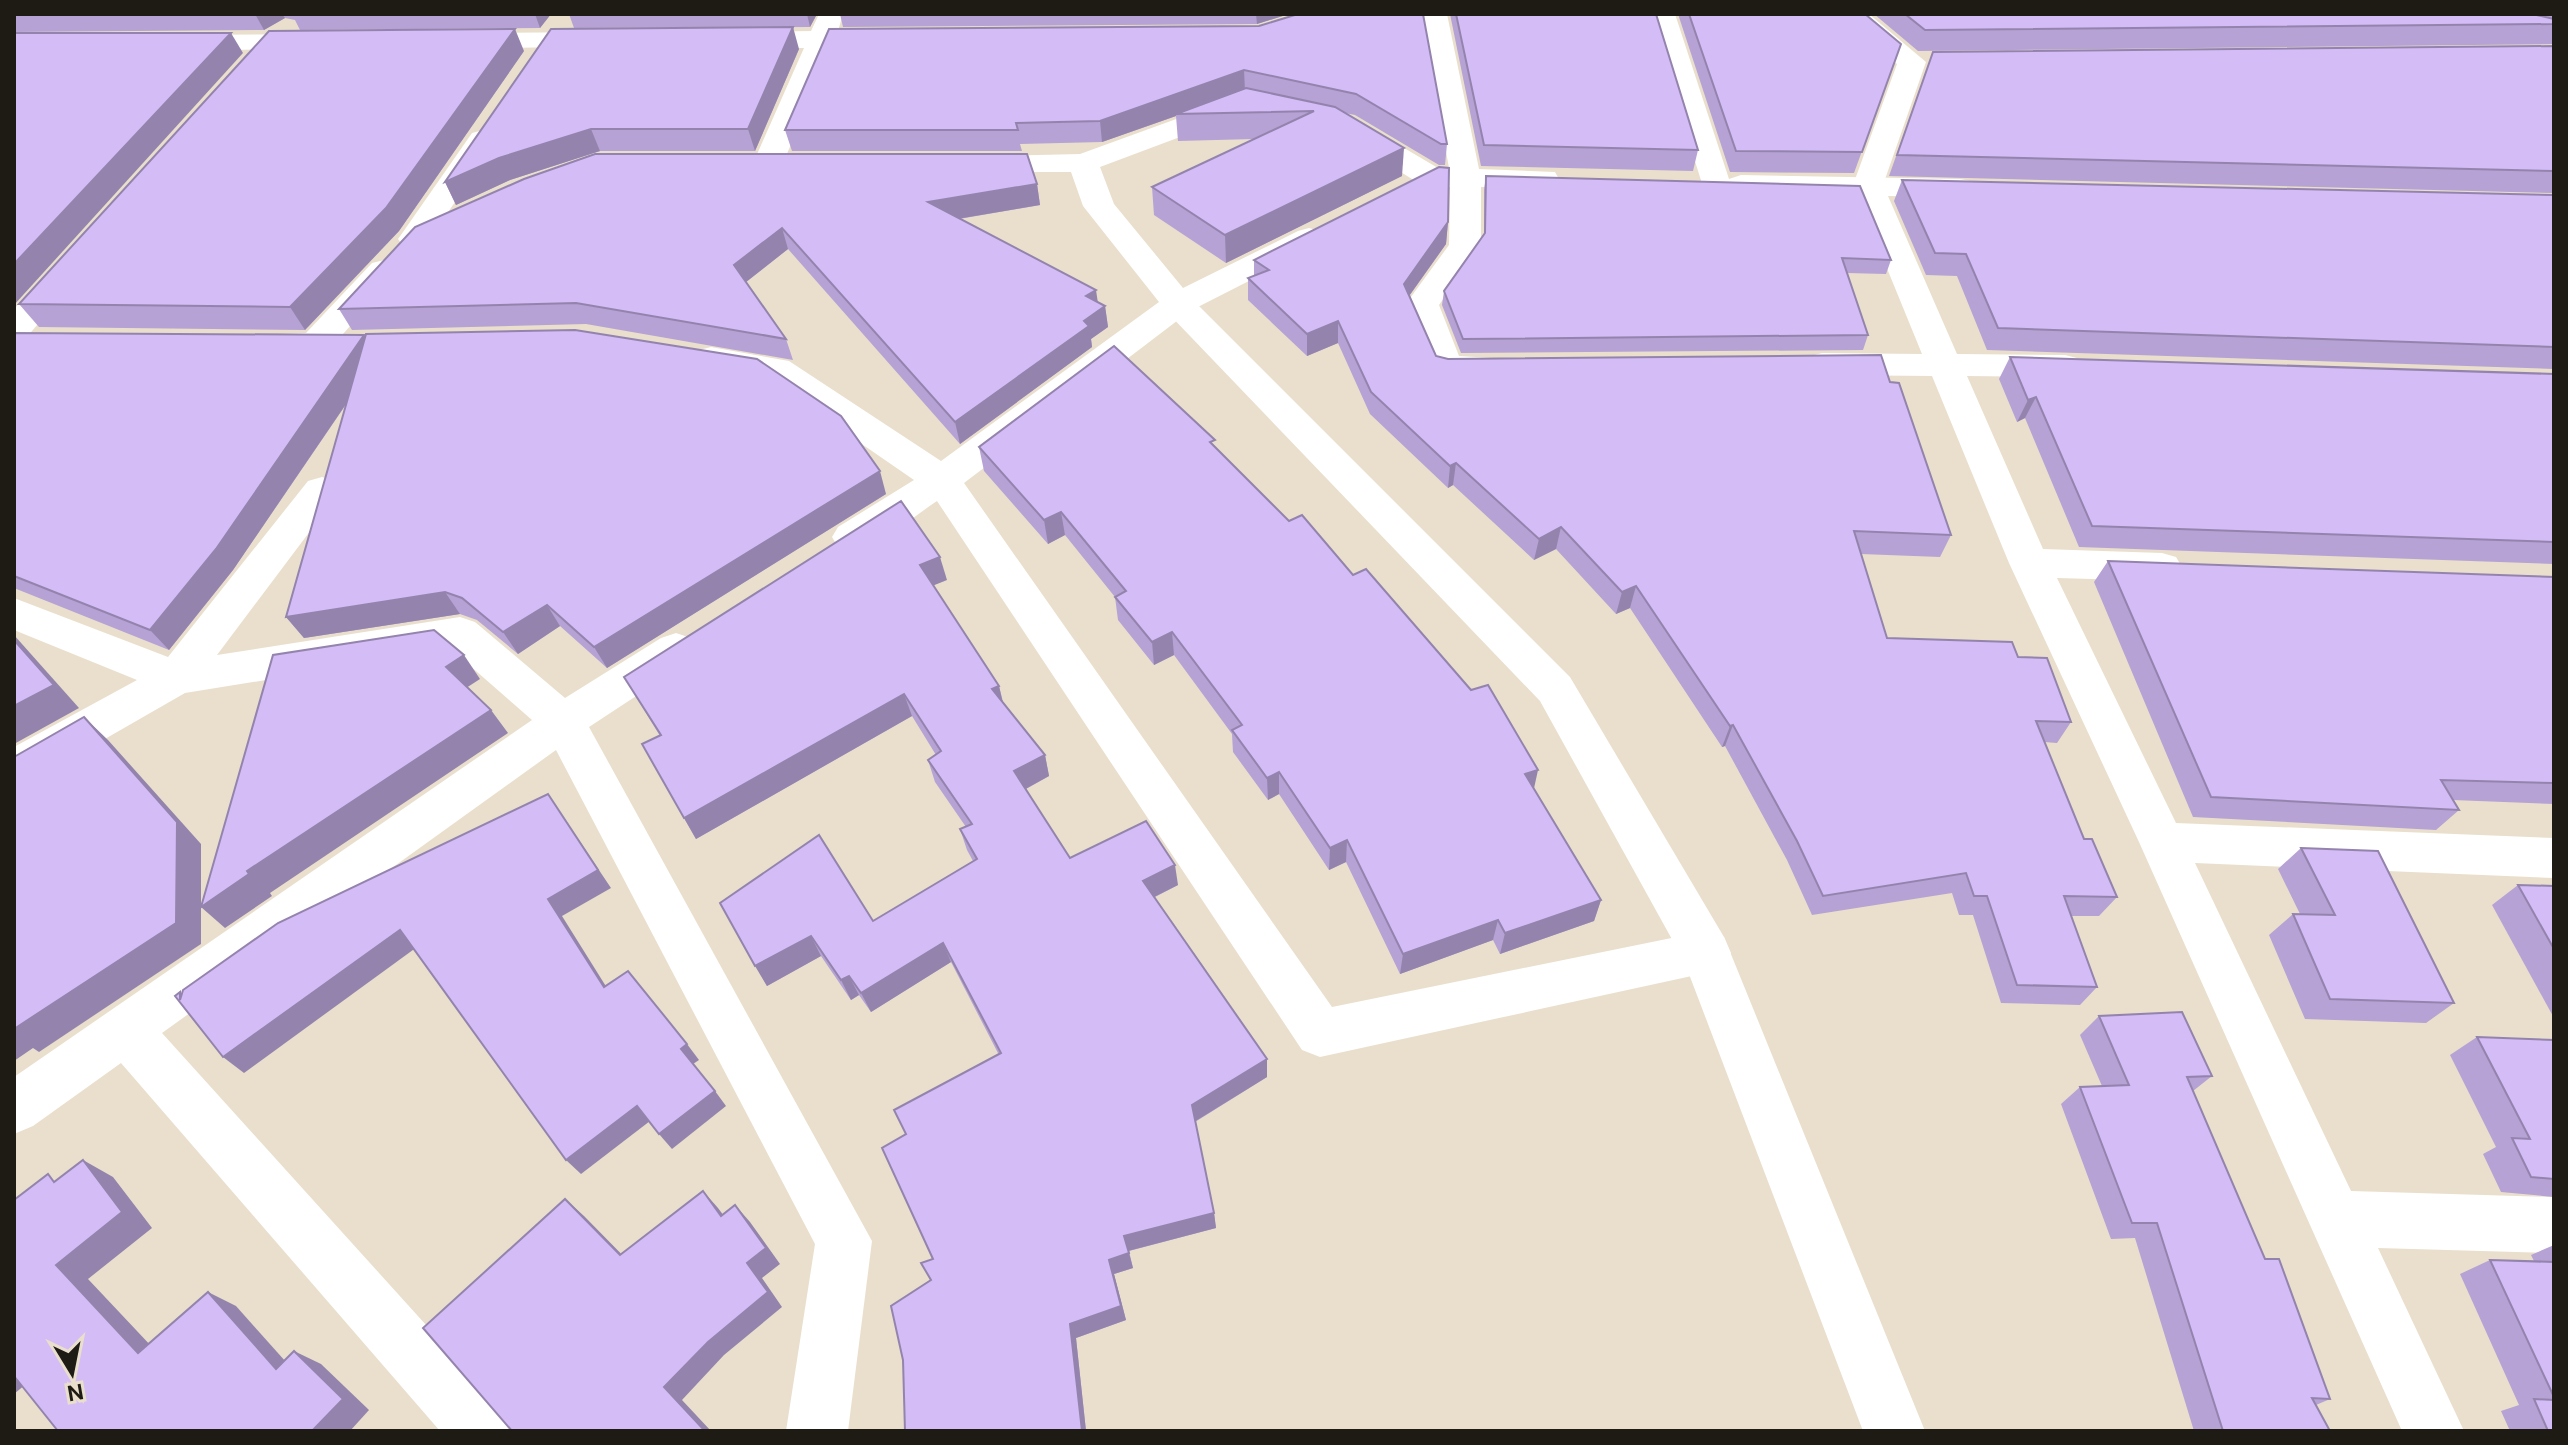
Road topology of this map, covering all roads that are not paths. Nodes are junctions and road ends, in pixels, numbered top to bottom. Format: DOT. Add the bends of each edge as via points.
graph roads {
  1 [pos="297,14"];
  2 [pos="566,14"];
  3 [pos="1434,14"];
  4 [pos="1662,14"];
  5 [pos="1852,14"];
  6 [pos="826,27"];
  7 [pos="914,38"];
  8 [pos="629,40"];
  9 [pos="709,40"];
  10 [pos="426,41"];
  11 [pos="549,41"];
  12 [pos="272,42"];
  13 [pos="349,42"];
  14 [pos="151,43"];
  15 [pos="1912,62"];
  16 [pos="1943,62"];
  17 [pos="533,65"];
  18 [pos="241,77"];
  19 [pos="1249,99"];
  20 [pos="499,115"];
  21 [pos="1315,118"];
  22 [pos="801,162"];
  23 [pos="942,163"];
  24 [pos="1083,163"];
  25 [pos="1449,177"];
  26 [pos="1575,180"];
  27 [pos="1868,185"];
  28 [pos="1996,189"];
  29 [pos="1389,198"];
  30 [pos="468,214"];
  31 [pos="1347,219"];
  32 [pos="414,239"];
  33 [pos="86,250"];
  34 [pos="1178,304"];
  35 [pos="14,330"];
  36 [pos="14,341"];
  37 [pos="46,342"];
  38 [pos="235,343"];
  39 [pos="362,343"];
  40 [pos="315,344"];
  41 [pos="673,352"];
  42 [pos="1943,363"];
  43 [pos="1788,364"];
  44 [pos="1524,366"];
  45 [pos="2100,367"];
  46 [pos="942,480"];
  47 [pos="322,490"];
  48 [pos="824,555"];
  49 [pos="2029,563"];
  50 [pos="2204,569"];
  51 [pos="14,613"];
  52 [pos="706,630"];
  53 [pos="176,678"];
  54 [pos="563,721"];
  55 [pos="14,769"];
  56 [pos="2162,842"];
  57 [pos="2554,858"];
  58 [pos="1706,953"];
  59 [pos="126,1031"];
  60 [pos="14,1108"];
  61 [pos="2333,1219"];
  62 [pos="2554,1225"];
  63 [pos="480,1431"];
  64 [pos="817,1431"];
  65 [pos="1894,1431"];
  66 [pos="2433,1431"];
  1 -- 12 [label="street"];
  2 -- 11 [label="street"];
  3 -- 25 [label="street"];
  4 -- 27 [label="street" via="1699,183"];
  5 -- 15 [label="street"];
  6 -- 7 [label="street"];
  6 -- 9 [label="street"];
  6 -- 22 [label="street" via="754,162"];
  8 -- 11 [label="street"];
  10 -- 11 [label="street"];
  11 -- 17 [label="street"];
  12 -- 13 [label="street"];
  12 -- 14 [label="street"];
  12 -- 18 [label="street"];
  15 -- 16 [label="street"];
  15 -- 27 [label="street"];
  19 -- 24 [label="street"];
  20 -- 32 [label="street"];
  21 -- 25 [label="street" via="1344,124"];
  23 -- 24 [label="street"];
  24 -- 34 [label="street" via="1099,206"];
  25 -- 26 [label="street"];
  25 -- 29 [label="street"];
  25 -- 44 [label="street" via="1465,245 1422,305 1446,367"];
  27 -- 28 [label="street"];
  27 -- 42 [label="street"];
  30 -- 32 [label="street"];
  31 -- 34 [label="street"];
  32 -- 40 [label="street"];
  33 -- 35 [label="street"];
  34 -- 46 [label="street"];
  34 -- 58 [label="street" via="1555,689"];
  36 -- 37 [label="street"];
  38 -- 40 [label="street"];
  39 -- 40 [label="street"];
  41 -- 46 [label="street" via="776,369"];
  42 -- 43 [label="street"];
  42 -- 45 [label="street"];
  42 -- 49 [label="street"];
  46 -- 48 [label="street"];
  46 -- 58 [label="street" via="1320,1033"];
  47 -- 53 [label="street"];
  49 -- 50 [label="street"];
  49 -- 56 [label="street"];
  51 -- 53 [label="street"];
  52 -- 54 [label="street"];
  53 -- 54 [label="street" via="460,633"];
  53 -- 55 [label="street"];
  54 -- 59 [label="street"];
  54 -- 64 [label="street" via="844,1241"];
  56 -- 57 [label="street"];
  56 -- 61 [label="street"];
  58 -- 65 [label="street"];
  59 -- 60 [label="street"];
  59 -- 63 [label="street"];
  61 -- 62 [label="street"];
  61 -- 66 [label="street"];
}
